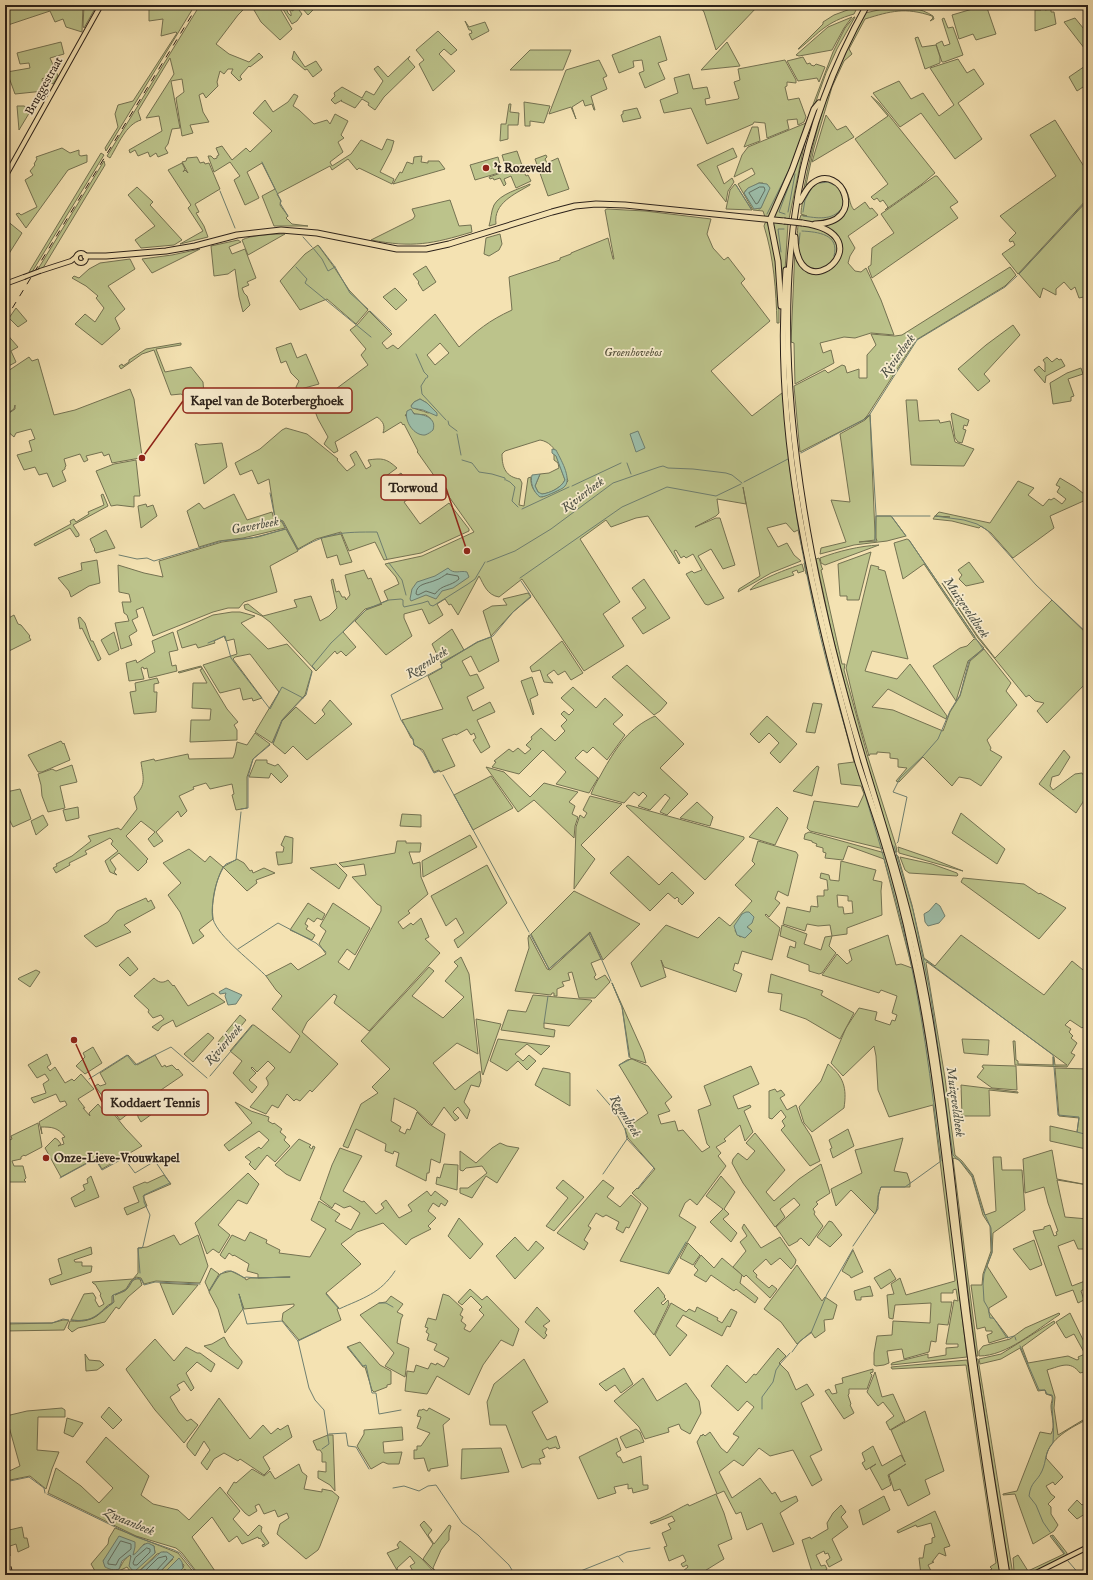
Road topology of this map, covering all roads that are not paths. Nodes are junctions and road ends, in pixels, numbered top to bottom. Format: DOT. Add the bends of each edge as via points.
graph roads {
  1 [pos="100,5"];
  2 [pos="864,5"];
  3 [pos="867,5"];
  4 [pos="819,103"];
  5 [pos="815,126"];
  6 [pos="5,177"];
  7 [pos="800,201"];
  8 [pos="769,220"];
  9 [pos="804,224"];
  10 [pos="795,237"];
  11 [pos="86,258"];
  12 [pos="76,259"];
  13 [pos="5,284"];
  14 [pos="787,308"];
  15 [pos="783,341"];
  16 [pos="1088,1547"];
  17 [pos="1003,1575"];
  18 [pos="1007,1575"];
  19 [pos="1032,1575"];
  1 -- 6 [label="main road, Bruggestraat"];
  2 -- 4 [label="highway" via="838,55"];
  3 -- 5 [label="highway" via="836,66"];
  4 -- 8 [label="highway" via="814,109 792,170"];
  4 -- 15 [label="highway" via="798,176 792,212 785,276"];
  5 -- 7 [label="highway"];
  5 -- 14 [label="highway" via="796,210"];
  7 -- 9 [label="highway" via="811,184 824,179 840,185 846,198 845,209 834,221"];
  7 -- 10 [label="highway"];
  8 -- 9 [label="highway, bridge"];
  8 -- 11 [label="highway" via="596,204 552,212 426,249 397,249 317,233 281,230 237,235 178,249"];
  8 -- 15 [label="highway" via="778,261"];
  9 -- 10 [label="highway" via="826,229 834,235 839,247 836,262 824,271 809,270 798,258"];
  10 -- 14 [label="highway"];
  11 -- 12 [label="main road" via="81,263"];
  11 -- 12 [label="main road" via="81,253"];
  12 -- 13 [label="main road, bridge"];
  14 -- 18 [label="highway" via="793,426 814,561 844,692 907,906 927,1001 942,1099 968,1316"];
  15 -- 17 [label="highway" via="786,407 803,530 815,593 860,767 902,908 923,1002 934,1070 973,1388"];
  16 -- 19 [label="main road"];
}
